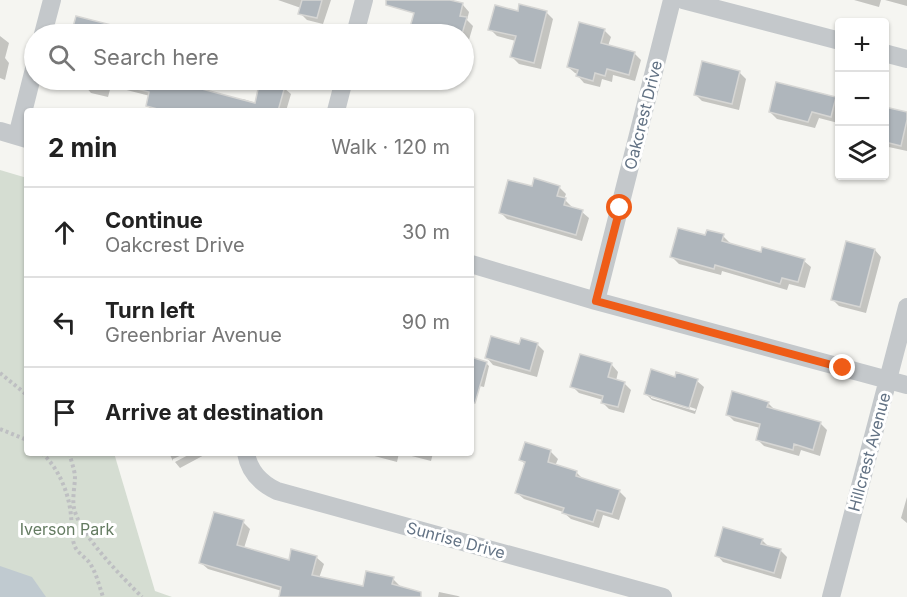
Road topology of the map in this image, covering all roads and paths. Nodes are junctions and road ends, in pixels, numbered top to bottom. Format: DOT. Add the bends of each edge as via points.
graph roads {
  1 [pos="52,0"];
  2 [pos="364,0"];
  3 [pos="672,0"];
  4 [pos="683,0"];
  5 [pos="46,24"];
  6 [pos="358,24"];
  7 [pos="835,40"];
  8 [pos="889,54"];
  9 [pos="907,59"];
  10 [pos="28,90"];
  11 [pos="341,90"];
  12 [pos="337,108"];
  13 [pos="15,135"];
  14 [pos="474,265"];
  15 [pos="596,301"];
  16 [pos="907,307"];
  17 [pos="0,373"];
  18 [pos="888,380"];
  19 [pos="907,385"];
  20 [pos="24,393"];
  21 [pos="0,429"];
  22 [pos="24,439"];
  23 [pos="45,456"];
  24 [pos="70,456"];
  25 [pos="247,456"];
  26 [pos="103,597"];
  27 [pos="142,597"];
  28 [pos="663,597"];
  29 [pos="831,597"];
  1 -- 5 [label="street"];
  2 -- 6 [label="street"];
  3 -- 15 [label="street, Oakcrest Drive"];
  4 -- 7 [label="street"];
  8 -- 9 [label="street"];
  10 -- 13 [label="street"];
  11 -- 12 [label="street"];
  14 -- 15 [label="street"];
  15 -- 18 [label="street"];
  16 -- 18 [label="street, Hillcrest Avenue"];
  17 -- 20 [label="path"];
  18 -- 19 [label="street"];
  18 -- 29 [label="street, Hillcrest Avenue"];
  21 -- 22 [label="path"];
  23 -- 26 [label="path" via="66,489 74,544 88,562"];
  24 -- 27 [label="path" via="75,472 74,506 82,528"];
  25 -- 28 [label="street, Sunrise Drive" via="254,474 268,487 296,497"];
}
